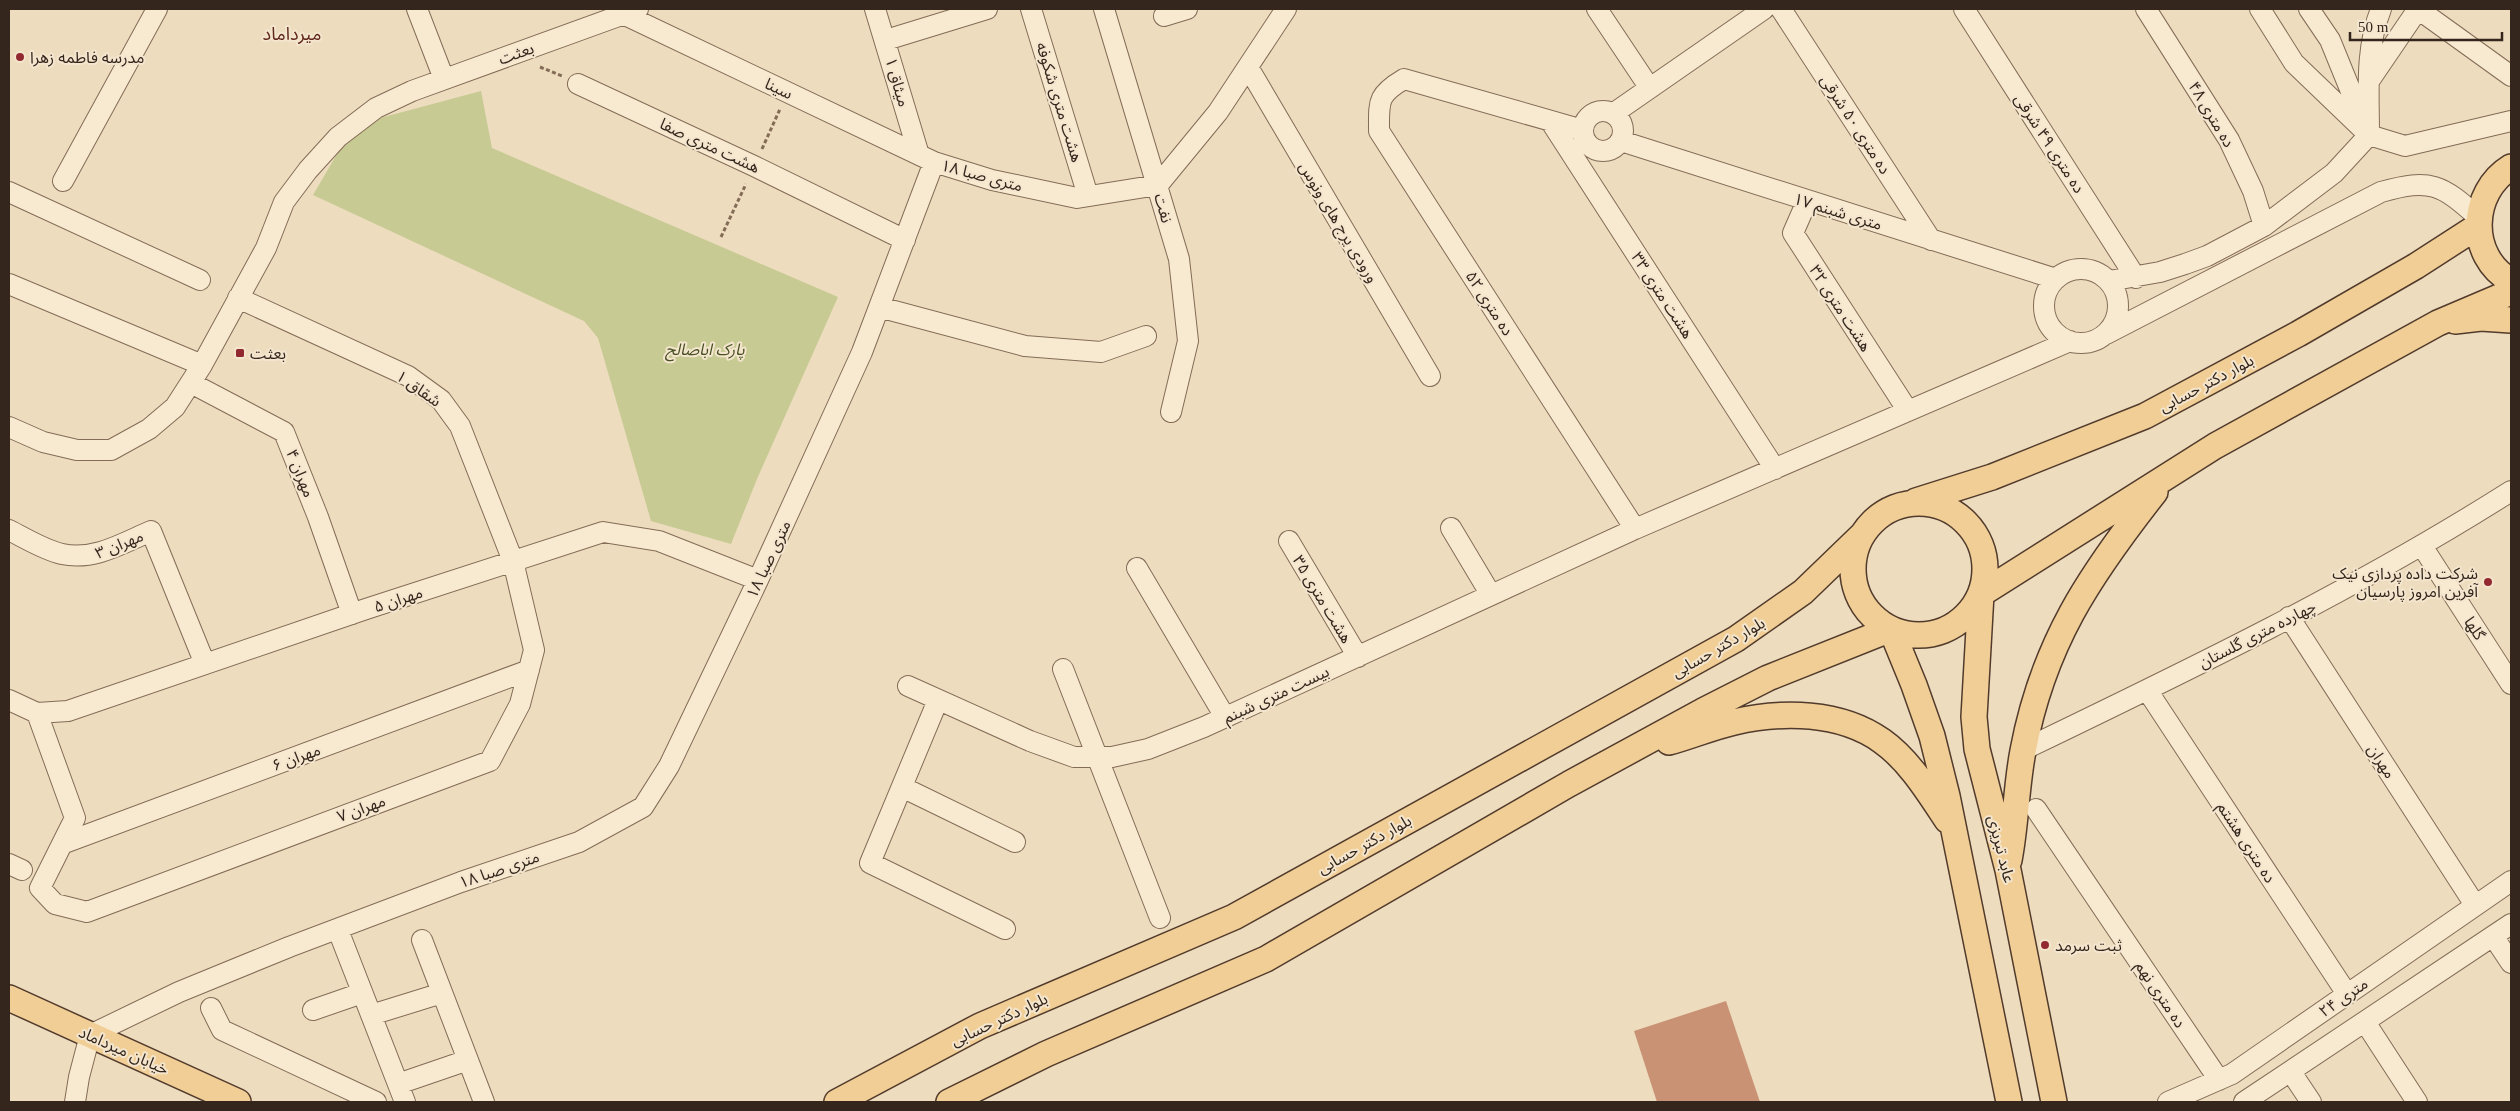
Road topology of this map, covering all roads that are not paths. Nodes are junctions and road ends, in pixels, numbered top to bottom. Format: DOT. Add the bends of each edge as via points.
graph roads {
  1 [pos="157,9"];
  2 [pos="417,9"];
  3 [pos="875,9"];
  4 [pos="987,9"];
  5 [pos="1031,9"];
  6 [pos="1104,9"];
  7 [pos="1187,9"];
  8 [pos="1286,9"];
  9 [pos="1597,9"];
  10 [pos="1764,9"];
  11 [pos="1781,9"];
  12 [pos="1964,9"];
  13 [pos="2146,9"];
  14 [pos="2260,9"];
  15 [pos="2309,9"];
  16 [pos="2381,9"];
  17 [pos="2418,9"];
  18 [pos="631,12"];
  19 [pos="1164,16"];
  20 [pos="886,40"];
  21 [pos="1248,67"];
  22 [pos="2511,76"];
  23 [pos="444,79"];
  24 [pos="2369,82"];
  25 [pos="578,84"];
  26 [pos="1649,87"];
  27 [pos="1614,113"];
  28 [pos="2511,121"];
  29 [pos="1551,122"];
  30 [pos="1583,130"];
  31 [pos="2369,135"];
  32 [pos="1621,141"];
  33 [pos="927,159"];
  34 [pos="2511,166"];
  35 [pos="63,181"];
  36 [pos="1158,184"];
  37 [pos="9,192"];
  38 [pos="1088,196"];
  39 [pos="1807,201"];
  40 [pos="2478,222"];
  41 [pos="2264,226"];
  42 [pos="905,240"];
  43 [pos="1931,240"];
  44 [pos="2136,278"];
  45 [pos="2056,279"];
  46 [pos="200,280"];
  47 [pos="2109,281"];
  48 [pos="2511,281"];
  49 [pos="9,284"];
  50 [pos="2511,292"];
  51 [pos="238,298"];
  52 [pos="879,307"];
  53 [pos="2511,320"];
  54 [pos="2438,323"];
  55 [pos="2106,334"];
  56 [pos="1146,336"];
  57 [pos="2070,341"];
  58 [pos="202,365"];
  59 [pos="1430,376"];
  60 [pos="191,383"];
  61 [pos="1908,411"];
  62 [pos="1171,412"];
  63 [pos="9,427"];
  64 [pos="1775,468"];
  65 [pos="2167,477"];
  66 [pos="2511,491"];
  67 [pos="1916,502"];
  68 [pos="1451,528"];
  69 [pos="1635,529"];
  70 [pos="9,530"];
  71 [pos="1860,536"];
  72 [pos="1289,541"];
  73 [pos="2422,546"];
  74 [pos="513,561"];
  75 [pos="1137,568"];
  76 [pos="758,580"];
  77 [pos="1981,594"];
  78 [pos="1491,595"];
  79 [pos="352,614"];
  80 [pos="2289,618"];
  81 [pos="1891,629"];
  82 [pos="1358,657"];
  83 [pos="205,664"];
  84 [pos="1063,669"];
  85 [pos="529,670"];
  86 [pos="2511,684"];
  87 [pos="908,686"];
  88 [pos="2148,690"];
  89 [pos="9,700"];
  90 [pos="938,700"];
  91 [pos="36,713"];
  92 [pos="1225,718"];
  93 [pos="2023,750"];
  94 [pos="1628,753"];
  95 [pos="1097,757"];
  96 [pos="902,787"];
  97 [pos="2036,809"];
  98 [pos="1954,830"];
  99 [pos="1014,842"];
  100 [pos="62,844"];
  101 [pos="2008,870"];
  102 [pos="2511,880"];
  103 [pos="2476,905"];
  104 [pos="1160,918"];
  105 [pos="2511,924"];
  106 [pos="1006,929"];
  107 [pos="338,930"];
  108 [pos="2494,936"];
  109 [pos="422,940"];
  110 [pos="2511,963"];
  111 [pos="362,993"];
  112 [pos="442,993"];
  113 [pos="2347,994"];
  114 [pos="9,998"];
  115 [pos="211,1008"];
  116 [pos="314,1010"];
  117 [pos="371,1015"];
  118 [pos="2365,1022"];
  119 [pos="90,1035"];
  120 [pos="2257,1057"];
  121 [pos="468,1060"];
  122 [pos="2292,1072"];
  123 [pos="2219,1080"];
  124 [pos="398,1084"];
  125 [pos="2274,1084"];
  126 [pos="75,1102"];
  127 [pos="238,1102"];
  128 [pos="376,1102"];
  129 [pos="405,1102"];
  130 [pos="484,1102"];
  131 [pos="837,1102"];
  132 [pos="949,1102"];
  133 [pos="2009,1102"];
  134 [pos="2054,1102"];
  135 [pos="2168,1102"];
  136 [pos="2244,1102"];
  137 [pos="2311,1102"];
  138 [pos="2417,1102"];
  1 -- 35 [label="street"];
  2 -- 23 [label="street"];
  3 -- 20 [label="street, میثاق ۱"];
  4 -- 20 [label="street"];
  5 -- 38 [label="street, هشت متری شکوفه"];
  6 -- 36 [label="street, نفت"];
  7 -- 19 [label="street"];
  8 -- 21 [label="street"];
  9 -- 26 [label="street"];
  10 -- 26 [label="street"];
  11 -- 43 [label="street, ده متری ۵۰ شرقی"];
  12 -- 44 [label="street, ده متری ۴۹ شرقی"];
  13 -- 41 [label="street, ده متری ۴۸" via="2230,140 2253,191"];
  14 -- 31 [label="street" via="2294,63"];
  15 -- 31 [label="street" via="2330,40"];
  16 -- 24 [label="street" via="2371,42"];
  17 -- 22 [label="street"];
  17 -- 24 [label="street"];
  18 -- 23 [label="street, بعثت"];
  18 -- 33 [label="street, سینا"];
  20 -- 33 [label="street, میثاق ۱"];
  21 -- 36 [label="street" via="1218,112"];
  21 -- 59 [label="street, ورودی یرج های ونوس"];
  23 -- 51 [label="street, بعثت" via="376,108 338,137 284,202 266,248"];
  24 -- 31 [label="street"];
  25 -- 42 [label="street, هشت متری صفا"];
  26 -- 27 [label="street"];
  27 -- 30 [label="street" via="1600,110 1594,113 1588,117"];
  27 -- 32 [label="street" via="1622,123"];
  28 -- 31 [label="street" via="2406,146"];
  29 -- 30 [label="street"];
  29 -- 64 [label="street, هشت متری ۳۳"];
  29 -- 69 [label="street, ده متری ۵۲" via="1404,79 1387,89 1379,106 1380,131"];
  30 -- 32 [label="street" via="1587,142 1598,150 1611,150"];
  31 -- 41 [label="street" via="2334,173"];
  32 -- 39 [label="street, ۱۷ متری شبنم"];
  33 -- 38 [label="street, متری صبا ۱۸" via="992,180 1077,198"];
  33 -- 42 [label="street, متری صبا ۱۸"];
  34 -- 40 [label="main road" via="2494,181 2483,198"];
  36 -- 38 [label="street, متری صبا ۱۸"];
  36 -- 62 [label="street, نفت" via="1178,259 1188,342"];
  37 -- 46 [label="street"];
  39 -- 43 [label="street, ۱۷ متری شبنم"];
  39 -- 61 [label="street, هشت متری ۳۲" via="1793,233"];
  40 -- 48 [label="main road" via="2482,246 2491,263"];
  40 -- 55 [label="street" via="2449,193 2432,185 2409,184 2381,192"];
  40 -- 67 [label="main road, بلوار دکتر حسابی" via="2416,266 2145,416 1992,477"];
  41 -- 44 [label="street" via="2207,256"];
  42 -- 52 [label="street, متری صبا ۱۸"];
  43 -- 45 [label="street, ۱۷ متری شبنم"];
  44 -- 47 [label="street"];
  45 -- 47 [label="street" via="2064,273 2083,269"];
  45 -- 57 [label="street" via="2047,295 2045,314 2050,326"];
  47 -- 55 [label="street" via="2115,291 2118,308 2113,325"];
  49 -- 58 [label="street"];
  50 -- 54 [label="main road"];
  51 -- 58 [label="street, بعثت"];
  51 -- 74 [label="street, شقاق ۱" via="408,376 441,400 460,426"];
  52 -- 56 [label="street" via="1025,346 1101,352"];
  52 -- 76 [label="street, متری صبا ۱۸" via="862,352"];
  53 -- 54 [label="main road" via="2480,318"];
  54 -- 65 [label="main road" via="2215,446"];
  55 -- 57 [label="street" via="2089,342"];
  57 -- 61 [label="street, بیست متری شبنم"];
  58 -- 60 [label="street, بعثت"];
  60 -- 63 [label="street, بعثت" via="175,407 149,430 111,450 77,450 43,442"];
  60 -- 79 [label="street, مهران ۴" via="284,432"];
  61 -- 64 [label="street, بیست متری شبنم"];
  64 -- 69 [label="street, بیست متری شبنم"];
  65 -- 77 [label="main road"];
  65 -- 93 [label="main road" via="2109,551 2070,612 2035,697"];
  66 -- 73 [label="street, چهارده متری گلستان"];
  67 -- 71 [label="main road" via="1894,506 1874,518"];
  67 -- 77 [label="main road" via="1938,505 1959,515 1974,531 1983,551 1986,573"];
  68 -- 78 [label="street"];
  69 -- 78 [label="street, بیست متری شبنم"];
  70 -- 83 [label="street, مهران ۳" via="61,554 84,557 151,530"];
  71 -- 81 [label="main road" via="1853,557 1853,579 1860,599 1872,617"];
  71 -- 131 [label="main road, بلوار دکتر حسابی" via="1802,592 1736,639 1234,917 980,1026"];
  72 -- 82 [label="street, هشت متری ۳۵"];
  73 -- 80 [label="street, چهارده متری گلستان"];
  73 -- 86 [label="street, گلها"];
  74 -- 76 [label="street, مهران ۵" via="603,532 659,541"];
  74 -- 79 [label="street, مهران ۵"];
  74 -- 85 [label="street, مهران ۷" via="534,650"];
  75 -- 92 [label="street"];
  76 -- 107 [label="street, متری صبا ۱۸" via="669,766 643,807 579,842 461,882"];
  77 -- 81 [label="main road" via="1970,612 1953,626 1933,634 1911,635"];
  77 -- 101 [label="main road, عابد تبریزی" via="1974,725 1977,749"];
  78 -- 82 [label="street, بیست متری شبنم"];
  79 -- 83 [label="street, مهران ۵"];
  80 -- 88 [label="street, چهارده متری گلستان"];
  80 -- 103 [label="street, مهران"];
  81 -- 94 [label="main road" via="1768,678"];
  81 -- 98 [label="main road" via="1932,736"];
  82 -- 92 [label="street, بیست متری شبنم"];
  83 -- 91 [label="street, مهران ۵" via="68,711"];
  84 -- 95 [label="street"];
  85 -- 100 [label="street, مهران ۶"];
  85 -- 100 [label="street, مهران ۷" via="520,704 490,761 87,912 55,904 40,888"];
  87 -- 90 [label="street, بیست متری شبنم"];
  88 -- 93 [label="street, چهارده متری گلستان"];
  88 -- 113 [label="street, ده متری هشتم"];
  89 -- 91 [label="street"];
  90 -- 95 [label="street, بیست متری شبنم" via="1030,742 1074,757"];
  90 -- 96 [label="street"];
  91 -- 100 [label="street" via="75,818"];
  92 -- 95 [label="street, بیست متری شبنم" via="1148,749"];
  93 -- 101 [label="main road"];
  94 -- 98 [label="main road" via="1734,722 1768,716 1826,718 1846,723 1882,741 1917,777"];
  94 -- 132 [label="main road" via="1266,959 1046,1054"];
  95 -- 104 [label="street"];
  96 -- 99 [label="street"];
  96 -- 106 [label="street" via="870,863"];
  97 -- 123 [label="street, ده متری نهم"];
  98 -- 133 [label="main road"];
  101 -- 134 [label="main road, عابد تبریزی"];
  102 -- 103 [label="street, ۲۴ متری"];
  103 -- 113 [label="street, ۲۴ متری"];
  105 -- 108 [label="street, ۲۴ متری"];
  107 -- 111 [label="street"];
  107 -- 119 [label="street, متری صبا ۱۸" via="180,992"];
  108 -- 110 [label="street"];
  108 -- 118 [label="street, ۲۴ متری"];
  109 -- 112 [label="street"];
  111 -- 116 [label="street"];
  111 -- 117 [label="street"];
  112 -- 117 [label="street"];
  112 -- 121 [label="street"];
  113 -- 120 [label="street, ۲۴ متری"];
  114 -- 119 [label="main road, خیابان میرداماد"];
  115 -- 128 [label="street" via="222,1030"];
  117 -- 124 [label="street"];
  118 -- 122 [label="street, ۲۴ متری"];
  118 -- 138 [label="street"];
  119 -- 126 [label="street" via="78,1077"];
  119 -- 127 [label="main road, خیابان میرداماد"];
  120 -- 123 [label="street, ۲۴ متری"];
  120 -- 125 [label="street"];
  121 -- 124 [label="street"];
  121 -- 130 [label="street"];
  122 -- 125 [label="street, ۲۴ متری"];
  122 -- 137 [label="street"];
  123 -- 135 [label="street, ۲۴ متری"];
  124 -- 129 [label="street"];
  125 -- 136 [label="street, ۲۴ متری"];
}
